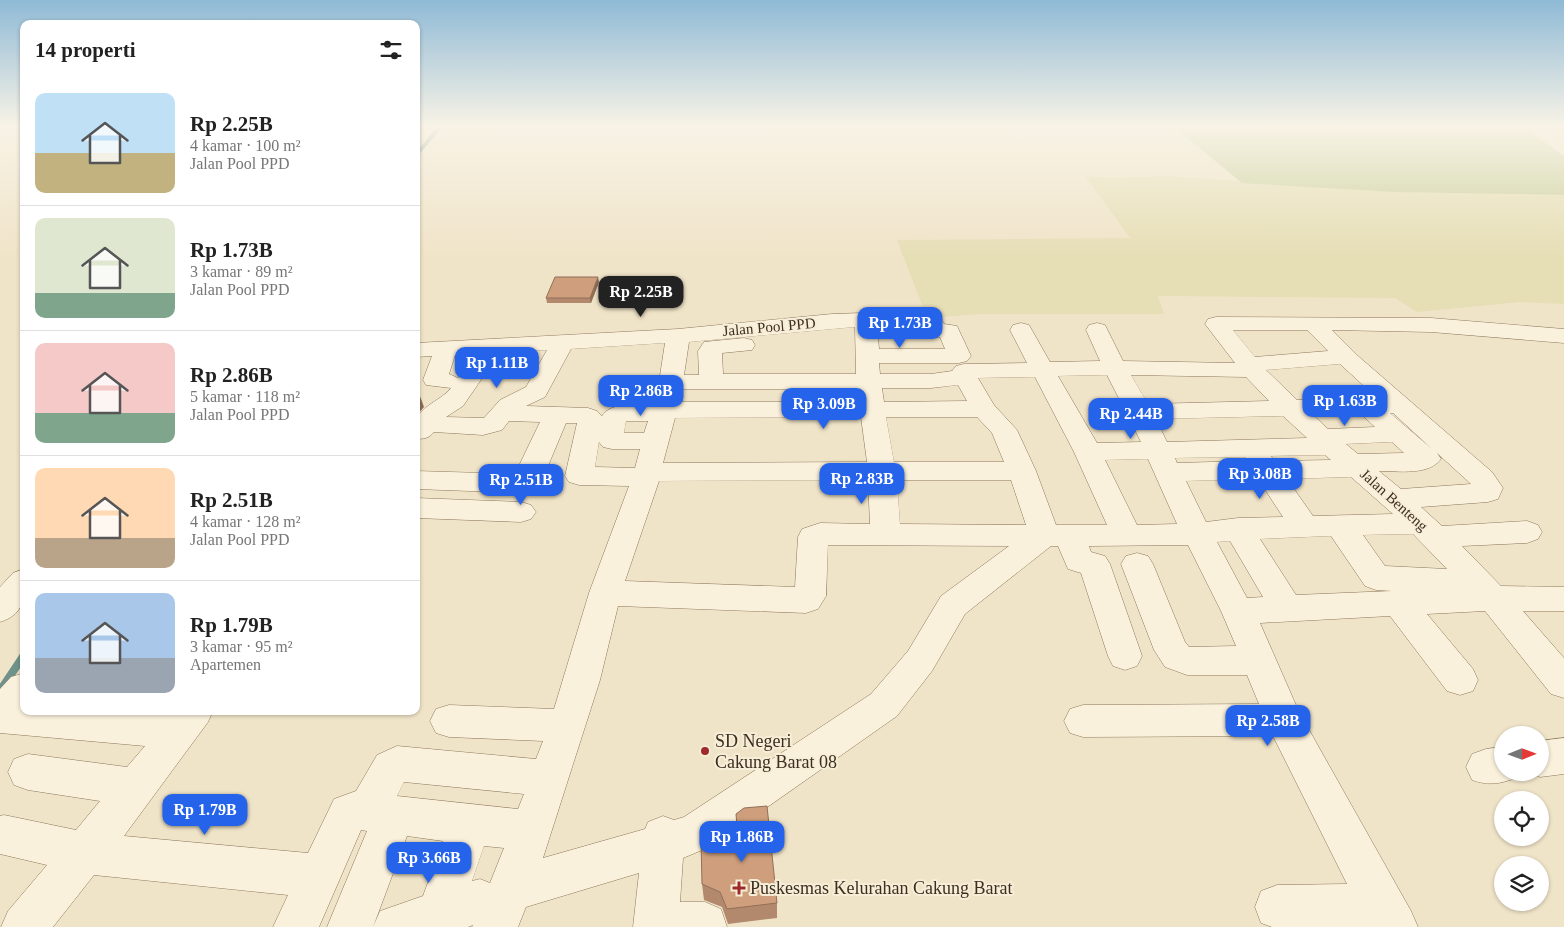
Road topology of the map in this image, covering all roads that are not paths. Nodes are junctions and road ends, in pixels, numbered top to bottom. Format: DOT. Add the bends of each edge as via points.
graph roads {
  1 [pos="1313,323"];
  2 [pos="866,325"];
  3 [pos="1021,330"];
  4 [pos="1097,330"];
  5 [pos="792,332"];
  6 [pos="678,336"];
  7 [pos="1564,336"];
  8 [pos="563,342"];
  9 [pos="493,346"];
  10 [pos="446,348"];
  11 [pos="420,350"];
  12 [pos="1346,357"];
  13 [pos="1251,367"];
  14 [pos="868,368"];
  15 [pos="1041,368"];
  16 [pos="1114,368"];
  17 [pos="965,377"];
  18 [pos="711,380"];
  19 [pos="448,381"];
  20 [pos="671,382"];
  21 [pos="1399,405"];
  22 [pos="1367,406"];
  23 [pos="1290,408"];
  24 [pos="984,409"];
  25 [pos="872,410"];
  26 [pos="664,412"];
  27 [pos="1140,412"];
  28 [pos="501,413"];
  29 [pos="556,414"];
  30 [pos="421,432"];
  31 [pos="1398,434"];
  32 [pos="656,441"];
  33 [pos="1088,452"];
  34 [pos="1341,454"];
  35 [pos="1259,459"];
  36 [pos="1164,461"];
  37 [pos="1022,471"];
  38 [pos="882,472"];
  39 [pos="647,475"];
  40 [pos="420,480"];
  41 [pos="1396,499"];
  42 [pos="420,508"];
  43 [pos="520,512"];
  44 [pos="1340,526"];
  45 [pos="1305,527"];
  46 [pos="1238,529"];
  47 [pos="1428,530"];
  48 [pos="1527,532"];
  49 [pos="1197,534"];
  50 [pos="886,535"];
  51 [pos="1057,536"];
  52 [pos="1132,550"];
  53 [pos="20,586"];
  54 [pos="1486,590"];
  55 [pos="605,593"];
  56 [pos="1564,599"];
  57 [pos="1399,603"];
  58 [pos="0,609"];
  59 [pos="1287,609"];
  60 [pos="1238,611"];
  61 [pos="1126,656"];
  62 [pos="1258,660"];
  63 [pos="1557,666"];
  64 [pos="1460,680"];
  65 [pos="20,693"];
  66 [pos="0,716"];
  67 [pos="1284,720"];
  68 [pos="449,721"];
  69 [pos="1083,721"];
  70 [pos="187,722"];
  71 [pos="567,726"];
  72 [pos="1564,756"];
  73 [pos="1549,758"];
  74 [pos="28,772"];
  75 [pos="550,778"];
  76 [pos="135,787"];
  77 [pos="380,814"];
  78 [pos="470,824"];
  79 [pos="530,831"];
  80 [pos="4,835"];
  81 [pos="663,841"];
  82 [pos="85,853"];
  83 [pos="319,876"];
  84 [pos="495,906"];
  85 [pos="1277,907"];
  86 [pos="439,912"];
  87 [pos="1389,917"];
  88 [pos="656,925"];
  89 [pos="705,925"];
  90 [pos="24,927"];
  91 [pos="296,927"];
  92 [pos="350,927"];
  93 [pos="396,927"];
  1 -- 7 [label="street" via="1431,326"];
  1 -- 12 [label="street"];
  1 -- 13 [label="street, Jalan Benteng" via="1216,324"];
  2 -- 5 [label="street" via="837,334"];
  2 -- 14 [label="street"];
  2 -- 14 [label="street" via="950,332 959,356"];
  3 -- 15 [label="street"];
  4 -- 16 [label="street"];
  5 -- 6 [label="street, Jalan Pool PPD"];
  5 -- 18 [label="street" via="712,347"];
  6 -- 8 [label="street, Jalan Pool PPD"];
  6 -- 20 [label="street"];
  8 -- 9 [label="street, Jalan Pool PPD"];
  8 -- 28 [label="street" via="536,392 509,405"];
  9 -- 10 [label="street, Jalan Pool PPD"];
  9 -- 30 [label="street" via="454,401 438,410"];
  10 -- 11 [label="street, Jalan Pool PPD"];
  10 -- 19 [label="street" via="435,380"];
  12 -- 13 [label="street"];
  12 -- 21 [label="street"];
  13 -- 16 [label="street"];
  13 -- 23 [label="street, Jalan Benteng"];
  14 -- 17 [label="street" via="931,381"];
  14 -- 18 [label="street"];
  14 -- 25 [label="street"];
  15 -- 16 [label="street"];
  15 -- 17 [label="street" via="964,371"];
  15 -- 33 [label="street"];
  16 -- 27 [label="street"];
  17 -- 24 [label="street"];
  18 -- 20 [label="street"];
  20 -- 26 [label="street"];
  21 -- 22 [label="street"];
  21 -- 41 [label="street" via="1489,488 1488,492 1481,493"];
  22 -- 23 [label="street"];
  22 -- 31 [label="street"];
  23 -- 27 [label="street"];
  23 -- 34 [label="street, Jalan Benteng"];
  24 -- 25 [label="street"];
  24 -- 37 [label="street" via="1004,430"];
  25 -- 26 [label="street"];
  25 -- 38 [label="street"];
  26 -- 32 [label="street"];
  26 -- 32 [label="street" via="621,414 615,416 612,424 612,441"];
  27 -- 36 [label="street"];
  28 -- 29 [label="street"];
  28 -- 30 [label="street" via="488,427"];
  29 -- 39 [label="street" via="581,414 591,419 579,476"];
  29 -- 40 [label="street" via="523,466 524,484"];
  31 -- 34 [label="street"];
  31 -- 34 [label="street" via="1427,459"];
  32 -- 39 [label="street"];
  33 -- 36 [label="street"];
  33 -- 52 [label="street"];
  34 -- 35 [label="street"];
  34 -- 41 [label="street, Jalan Benteng"];
  35 -- 36 [label="street"];
  35 -- 45 [label="street"];
  36 -- 49 [label="street"];
  37 -- 38 [label="street"];
  37 -- 51 [label="street"];
  38 -- 39 [label="street"];
  38 -- 50 [label="street"];
  39 -- 55 [label="street"];
  41 -- 47 [label="street, Jalan Benteng"];
  42 -- 43 [label="street"];
  44 -- 45 [label="street"];
  44 -- 47 [label="street"];
  44 -- 54 [label="street" via="1376,578"];
  45 -- 46 [label="street"];
  46 -- 49 [label="street"];
  46 -- 59 [label="street"];
  47 -- 48 [label="street"];
  47 -- 54 [label="street, Jalan Benteng"];
  49 -- 52 [label="street"];
  49 -- 60 [label="street"];
  50 -- 51 [label="street"];
  50 -- 55 [label="street" via="820,534 813,537 811,589 806,600"];
  51 -- 52 [label="street"];
  51 -- 61 [label="street" via="1079,561 1094,564"];
  51 -- 81 [label="street" via="953,605 920,661 884,705 697,832"];
  52 -- 62 [label="street" via="1171,650 1177,657 1187,661"];
  53 -- 58 [label="street"];
  54 -- 56 [label="street"];
  54 -- 57 [label="street"];
  54 -- 63 [label="street, Jalan Benteng"];
  55 -- 71 [label="street"];
  57 -- 59 [label="street"];
  57 -- 64 [label="street"];
  59 -- 60 [label="street"];
  60 -- 62 [label="street"];
  62 -- 67 [label="street"];
  65 -- 66 [label="street"];
  66 -- 70 [label="street"];
  67 -- 69 [label="street"];
  67 -- 87 [label="street"];
  68 -- 71 [label="street"];
  70 -- 76 [label="street"];
  71 -- 75 [label="street"];
  72 -- 73 [label="street"];
  74 -- 76 [label="street"];
  75 -- 77 [label="street" via="397,764 391,768"];
  75 -- 79 [label="street"];
  76 -- 82 [label="street"];
  77 -- 78 [label="street"];
  77 -- 83 [label="street" via="353,810 348,813"];
  77 -- 92 [label="street"];
  78 -- 79 [label="street"];
  78 -- 86 [label="street"];
  79 -- 84 [label="street"];
  80 -- 82 [label="street"];
  81 -- 84 [label="street"];
  81 -- 88 [label="street"];
  82 -- 83 [label="street"];
  82 -- 90 [label="street"];
  83 -- 91 [label="street"];
  84 -- 86 [label="street"];
  85 -- 87 [label="street"];
  86 -- 93 [label="street"];
  88 -- 89 [label="street"];
}
